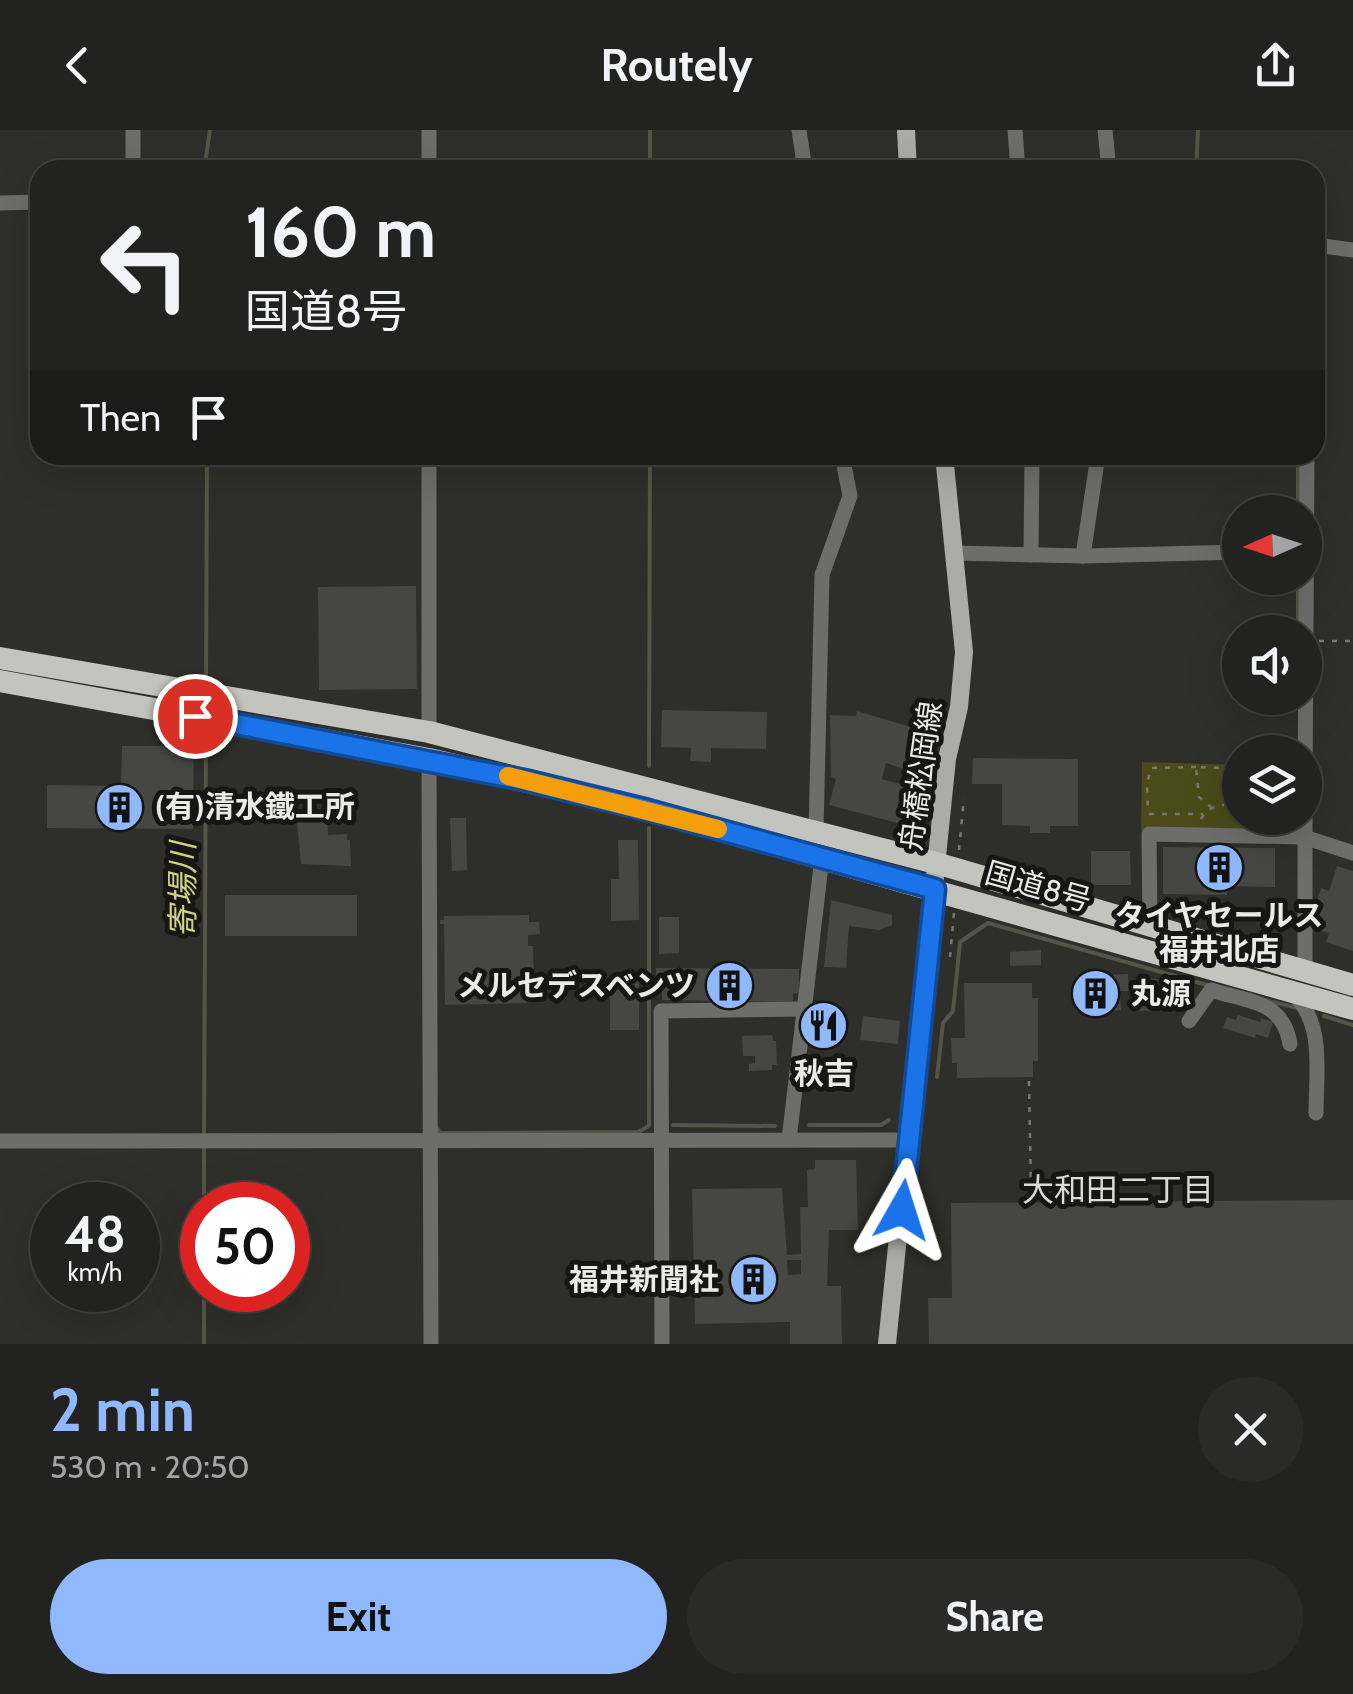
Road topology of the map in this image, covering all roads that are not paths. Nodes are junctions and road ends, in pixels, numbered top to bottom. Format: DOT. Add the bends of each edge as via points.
graph roads {
  1 [pos="133,130"];
  2 [pos="429,130"];
  3 [pos="799,130"];
  4 [pos="906,130"];
  5 [pos="1015,130"];
  6 [pos="1105,130"];
  7 [pos="132,160"];
  8 [pos="429,160"];
  9 [pos="804,160"];
  10 [pos="908,160"];
  11 [pos="1017,160"];
  12 [pos="1108,160"];
  13 [pos="0,202"];
  14 [pos="30,202"];
  15 [pos="1325,246"];
  16 [pos="1353,250"];
  17 [pos="429,465"];
  18 [pos="844,465"];
  19 [pos="945,465"];
  20 [pos="1032,465"];
  21 [pos="1097,465"];
  22 [pos="1307,465"];
  23 [pos="1307,495"];
  24 [pos="1222,552"];
  25 [pos="955,553"];
  26 [pos="1031,555"];
  27 [pos="1083,556"];
  28 [pos="1307,595"];
  29 [pos="0,658"];
  30 [pos="0,680"];
  31 [pos="429,732"];
  32 [pos="1306,735"];
  33 [pos="430,759"];
  34 [pos="816,832"];
  35 [pos="1304,836"];
  36 [pos="1353,853"];
  37 [pos="822,857"];
  38 [pos="936,863"];
  39 [pos="935,889"];
  40 [pos="1150,925"];
  41 [pos="1305,970"];
  42 [pos="1353,985"];
  43 [pos="1290,991"];
  44 [pos="804,1009"];
  45 [pos="1353,1009"];
  46 [pos="1190,1020"];
  47 [pos="1290,1044"];
  48 [pos="1316,1113"];
  49 [pos="790,1140"];
  50 [pos="909,1140"];
  51 [pos="0,1141"];
  52 [pos="431,1141"];
  53 [pos="662,1141"];
  54 [pos="431,1344"];
  55 [pos="662,1344"];
  56 [pos="887,1344"];
  1 -- 7 [label="street"];
  2 -- 8 [label="street"];
  3 -- 9 [label="street"];
  4 -- 10 [label="main road"];
  5 -- 11 [label="street"];
  6 -- 12 [label="street"];
  13 -- 14 [label="street"];
  15 -- 16 [label="street"];
  17 -- 31 [label="street"];
  18 -- 34 [label="street" via="850,496 822,576"];
  19 -- 25 [label="main road, 舟橋松岡線"];
  20 -- 26 [label="street"];
  21 -- 27 [label="street"];
  22 -- 23 [label="street"];
  24 -- 27 [label="street"];
  25 -- 26 [label="street"];
  25 -- 38 [label="main road, 舟橋松岡線" via="964,652"];
  26 -- 27 [label="street"];
  28 -- 32 [label="street"];
  29 -- 31 [label="highway, 国道8号"];
  30 -- 33 [label="highway, 国道8号"];
  31 -- 34 [label="highway, 国道8号"];
  33 -- 37 [label="highway, 国道8号"];
  33 -- 52 [label="street"];
  34 -- 38 [label="highway, 国道8号"];
  35 -- 36 [label="street"];
  35 -- 40 [label="street" via="1149,834"];
  35 -- 41 [label="street"];
  37 -- 39 [label="highway, 国道8号"];
  37 -- 44 [label="street"];
  38 -- 39 [label="main road, 舟橋松岡線"];
  38 -- 40 [label="highway, 国道8号"];
  39 -- 43 [label="highway, 国道8号"];
  39 -- 50 [label="main road, 舟橋松岡線"];
  40 -- 41 [label="highway, 国道8号"];
  41 -- 42 [label="highway, 国道8号"];
  43 -- 45 [label="highway, 国道8号"];
  43 -- 48 [label="street" via="1303,1002 1316,1034"];
  44 -- 49 [label="street"];
  44 -- 53 [label="street" via="661,1011"];
  46 -- 47 [label="street" via="1211,990 1276,1010"];
  49 -- 50 [label="street"];
  49 -- 53 [label="street"];
  50 -- 56 [label="main road, 舟橋松岡線"];
  51 -- 52 [label="street"];
  52 -- 53 [label="street"];
  52 -- 54 [label="street"];
  53 -- 55 [label="street"];
}
